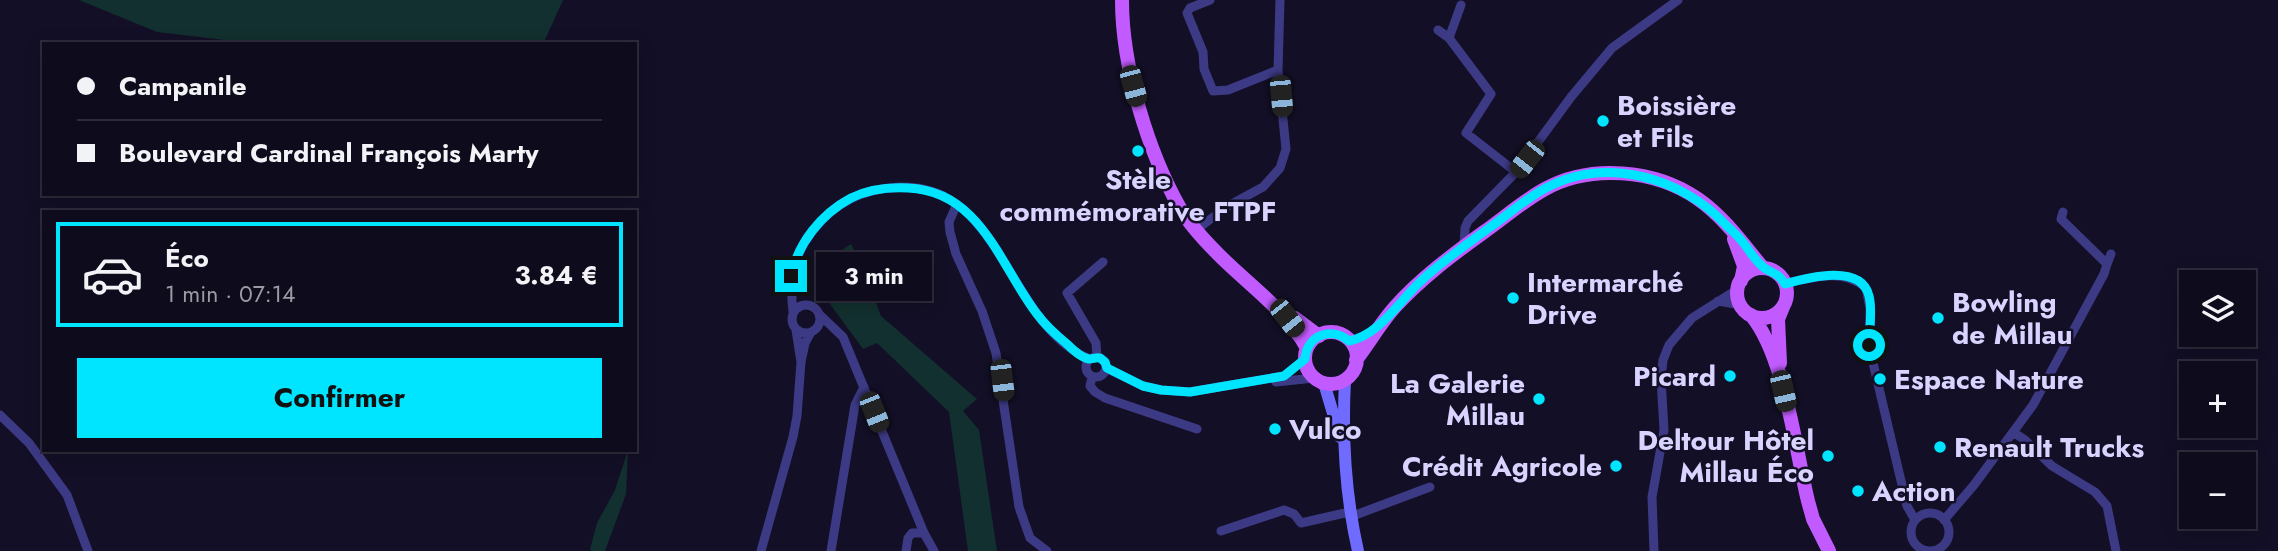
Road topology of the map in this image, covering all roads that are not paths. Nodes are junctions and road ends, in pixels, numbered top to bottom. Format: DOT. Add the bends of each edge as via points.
graph roads {
  1 [pos="1122,0"];
  2 [pos="1210,0"];
  3 [pos="1280,0"];
  4 [pos="1678,0"];
  5 [pos="1461,5"];
  6 [pos="1438,30"];
  7 [pos="1449,38"];
  8 [pos="1278,70"];
  9 [pos="1516,172"];
  10 [pos="957,204"];
  11 [pos="2063,212"];
  12 [pos="1199,227"];
  13 [pos="1729,228"];
  14 [pos="1464,246"];
  15 [pos="2111,254"];
  16 [pos="1103,261"];
  17 [pos="2106,264"];
  18 [pos="1763,268"];
  19 [pos="791,276"];
  20 [pos="1785,284"];
  21 [pos="1739,285"];
  22 [pos="1718,301"];
  23 [pos="808,304"];
  24 [pos="1783,306"];
  25 [pos="1746,310"];
  26 [pos="793,311"];
  27 [pos="820,315"];
  28 [pos="1382,323"];
  29 [pos="796,330"];
  30 [pos="813,330"];
  31 [pos="835,330"];
  32 [pos="1319,336"];
  33 [pos="1349,341"];
  34 [pos="1306,354"];
  35 [pos="1356,360"];
  36 [pos="1091,361"];
  37 [pos="801,362"];
  38 [pos="1105,371"];
  39 [pos="1779,371"];
  40 [pos="1092,377"];
  41 [pos="1345,380"];
  42 [pos="1319,381"];
  43 [pos="1250,383"];
  44 [pos="864,387"];
  45 [pos="0,415"];
  46 [pos="1197,429"];
  47 [pos="2013,432"];
  48 [pos="1343,449"];
  49 [pos="1430,487"];
  50 [pos="1350,514"];
  51 [pos="1915,520"];
  52 [pos="1944,520"];
  53 [pos="1221,531"];
  54 [pos="924,533"];
  55 [pos="88,551"];
  56 [pos="761,551"];
  57 [pos="831,551"];
  58 [pos="906,551"];
  59 [pos="934,551"];
  60 [pos="1047,551"];
  61 [pos="1358,551"];
  62 [pos="1654,551"];
  63 [pos="1829,551"];
  64 [pos="2116,551"];
  1 -- 12 [label="main road" via="1129,67 1141,114 1172,188 1186,202"];
  2 -- 8 [label="street" via="1187,13 1213,90 1228,90"];
  3 -- 8 [label="street"];
  4 -- 9 [label="street" via="1612,48"];
  5 -- 7 [label="street"];
  6 -- 7 [label="street"];
  7 -- 9 [label="street" via="1491,94 1466,133"];
  8 -- 12 [label="street" via="1286,149 1280,168 1263,187"];
  9 -- 14 [label="street" via="1468,221"];
  10 -- 19 [label="street" via="917,188 893,187 854,196 809,235"];
  10 -- 36 [label="street" via="987,234 1036,313 1073,350"];
  10 -- 60 [label="street" via="950,232 996,353 1019,507 1030,538"];
  11 -- 17 [label="street" via="2061,219"];
  12 -- 32 [label="main road"];
  12 -- 34 [label="main road" via="1220,255 1287,318"];
  13 -- 14 [label="main road" via="1680,188 1618,173 1558,183 1523,202"];
  13 -- 18 [label="main road"];
  13 -- 21 [label="main road" via="1744,266"];
  14 -- 28 [label="main road" via="1416,286"];
  15 -- 17 [label="street"];
  16 -- 36 [label="street" via="1067,293 1096,343"];
  17 -- 47 [label="street" via="2042,390"];
  18 -- 20 [label="main road" via="1775,272"];
  18 -- 21 [label="main road" via="1751,271"];
  19 -- 23 [label="street" via="797,294"];
  19 -- 26 [label="street"];
  20 -- 24 [label="main road"];
  20 -- 51 [label="street" via="1840,275 1866,288 1869,345 1907,506"];
  21 -- 22 [label="street"];
  21 -- 25 [label="main road"];
  22 -- 25 [label="street"];
  22 -- 62 [label="street" via="1692,318 1669,345 1663,360 1664,430 1652,497"];
  23 -- 26 [label="street"];
  23 -- 27 [label="street"];
  24 -- 25 [label="main road" via="1761,318"];
  24 -- 39 [label="main road"];
  25 -- 39 [label="main road" via="1763,331"];
  26 -- 29 [label="street"];
  27 -- 30 [label="street"];
  27 -- 31 [label="street"];
  28 -- 33 [label="main road" via="1367,336"];
  28 -- 35 [label="main road"];
  29 -- 30 [label="street"];
  29 -- 37 [label="street"];
  30 -- 31 [label="street"];
  30 -- 37 [label="street"];
  31 -- 44 [label="street" via="843,337"];
  32 -- 33 [label="main road" via="1335,333"];
  32 -- 34 [label="main road"];
  33 -- 35 [label="main road"];
  34 -- 42 [label="main road" via="1307,369"];
  34 -- 43 [label="street" via="1284,376"];
  35 -- 41 [label="main road"];
  36 -- 38 [label="street" via="1105,362"];
  36 -- 40 [label="street" via="1087,373"];
  37 -- 56 [label="street" via="793,437"];
  38 -- 40 [label="street"];
  38 -- 43 [label="street" via="1177,392"];
  39 -- 63 [label="main road" via="1808,501"];
  40 -- 46 [label="street" via="1090,386 1105,398"];
  41 -- 42 [label="main road" via="1335,384"];
  41 -- 48 [label="main road"];
  42 -- 43 [label="street"];
  42 -- 48 [label="main road"];
  44 -- 54 [label="street"];
  44 -- 57 [label="street" via="855,405"];
  45 -- 55 [label="street" via="29,443 67,495"];
  47 -- 52 [label="street"];
  47 -- 64 [label="street" via="2052,466 2095,492 2107,506"];
  48 -- 50 [label="main road"];
  49 -- 50 [label="street"];
  50 -- 53 [label="street" via="1301,523 1284,510"];
  50 -- 61 [label="main road"];
  51 -- 52 [label="street" via="1926,514"];
  51 -- 52 [label="street" via="1913,539 1921,548 1933,551 1947,541 1949,530"];
  54 -- 58 [label="street" via="912,533"];
  54 -- 59 [label="street"];
}
